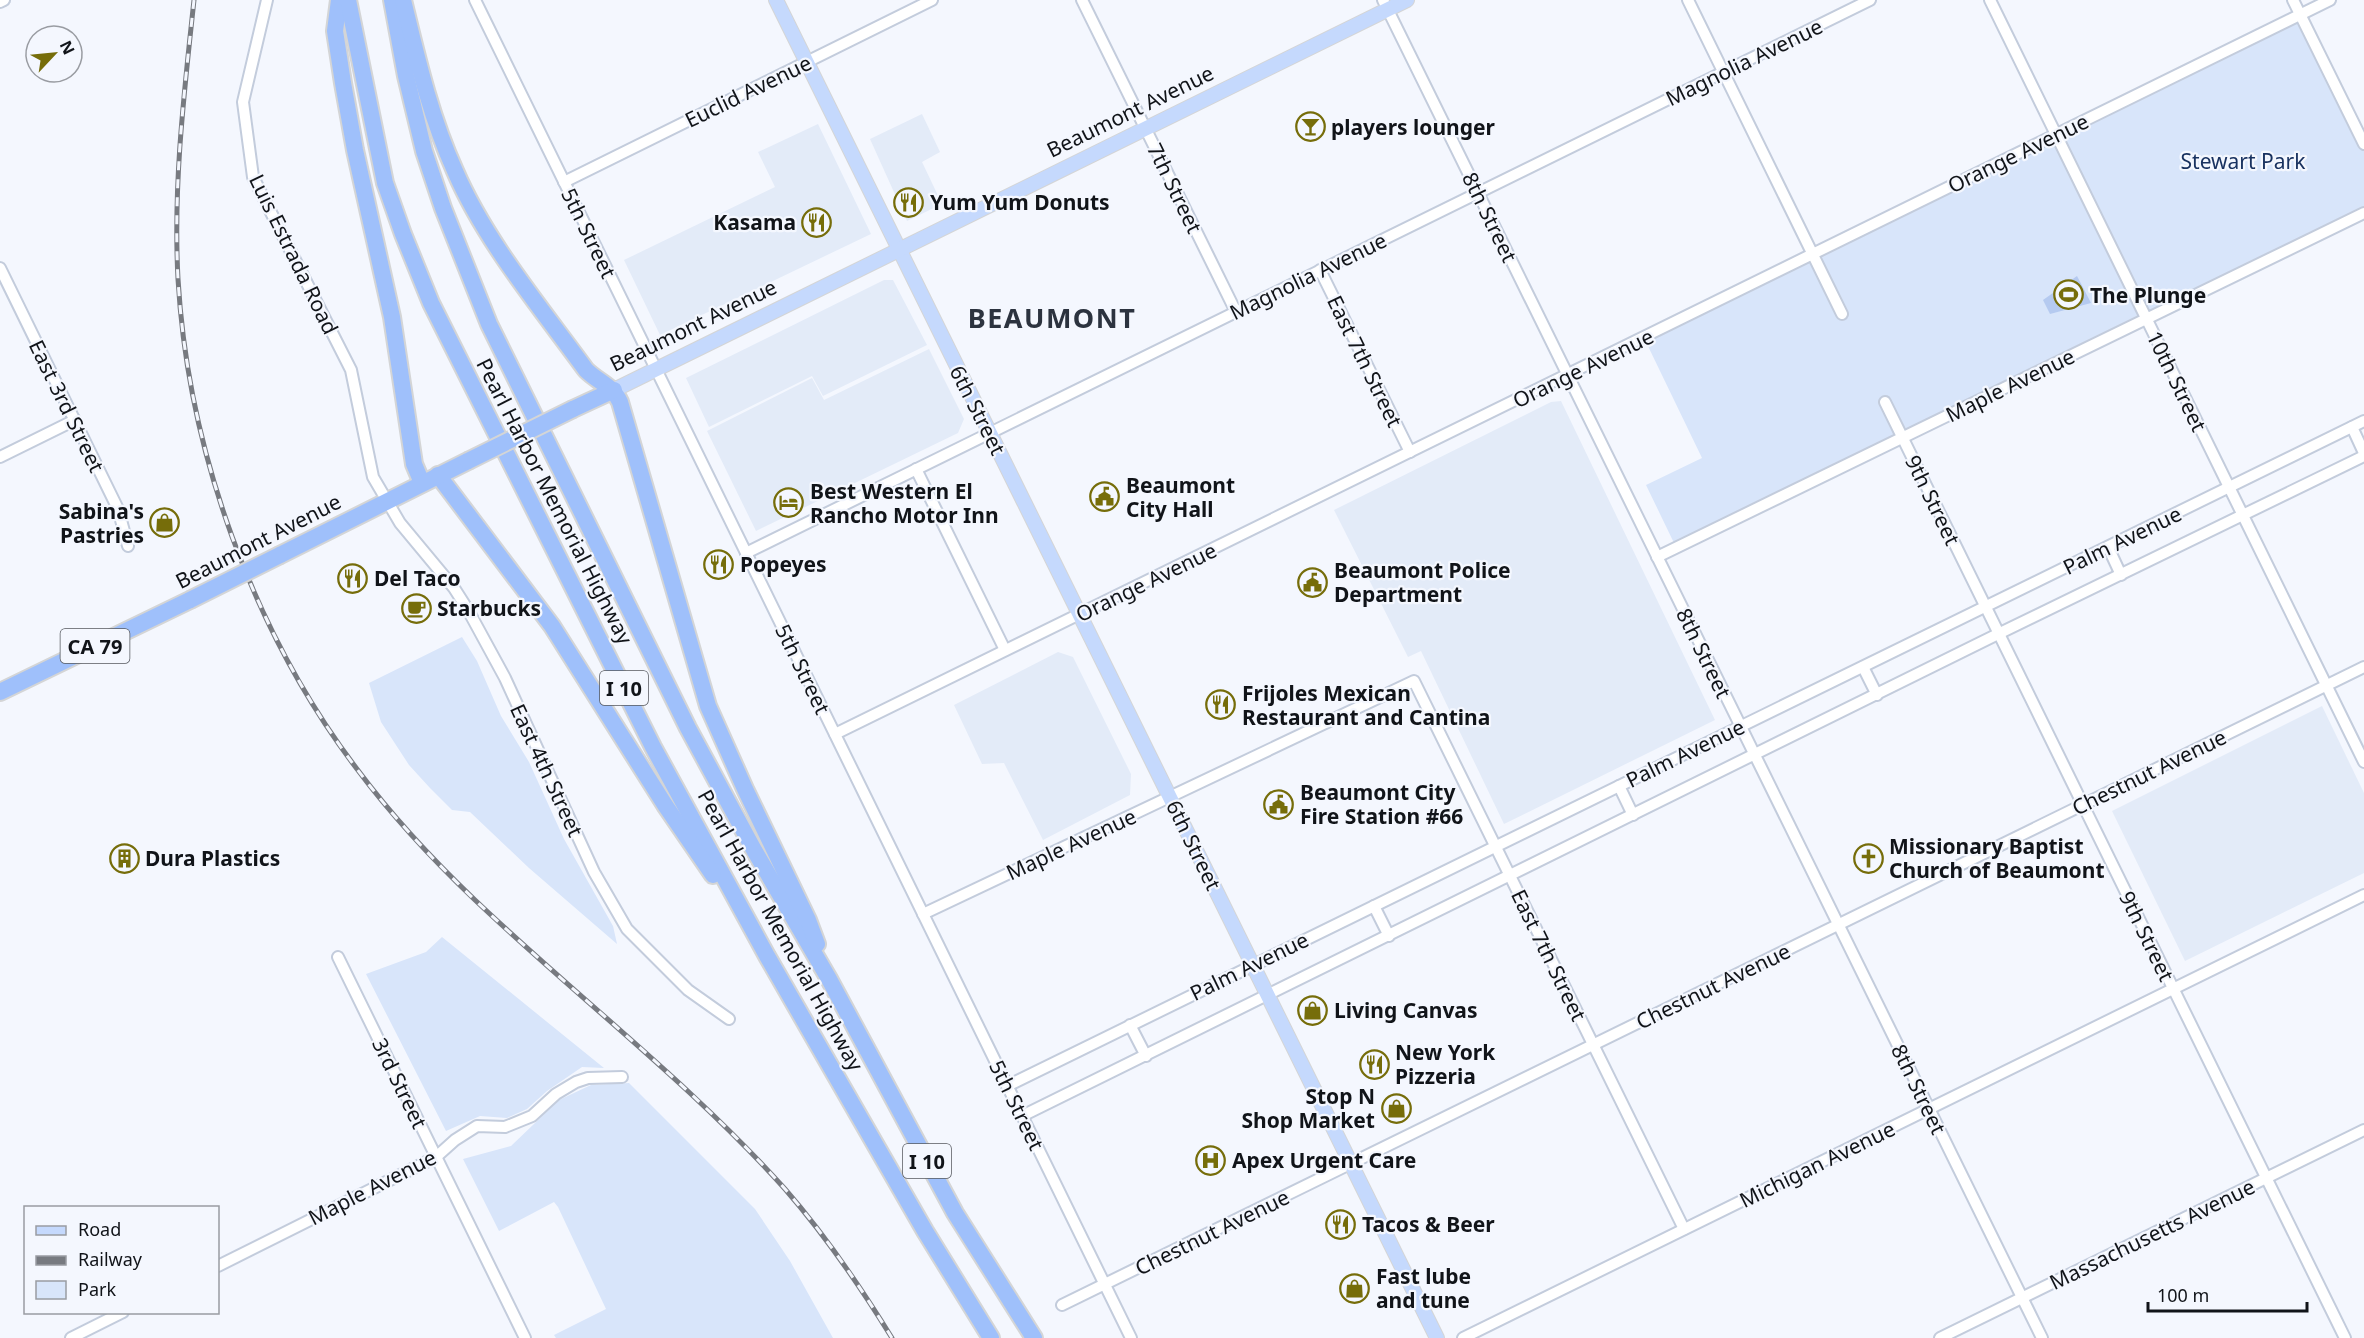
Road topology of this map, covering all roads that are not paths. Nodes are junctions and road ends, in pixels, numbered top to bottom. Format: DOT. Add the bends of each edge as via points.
graph roads {
  1 [pos="4,0"];
  2 [pos="267,0"];
  3 [pos="339,0"];
  4 [pos="348,0"];
  5 [pos="392,0"];
  6 [pos="403,0"];
  7 [pos="475,0"];
  8 [pos="777,0"];
  9 [pos="932,0"];
  10 [pos="1082,0"];
  11 [pos="1407,0"];
  12 [pos="1688,0"];
  13 [pos="1870,0"];
  14 [pos="1990,0"];
  15 [pos="2293,0"];
  16 [pos="2330,0"];
  17 [pos="0,2"];
  18 [pos="1385,5"];
  19 [pos="2300,14"];
  20 [pos="807,62"];
  21 [pos="1723,72"];
  22 [pos="1145,128"];
  23 [pos="2056,134"];
  24 [pos="2364,144"];
  25 [pos="564,182"];
  26 [pos="1478,193"];
  27 [pos="2364,213"];
  28 [pos="898,249"];
  29 [pos="1812,254"];
  30 [pos="0,268"];
  31 [pos="1320,270"];
  32 [pos="1236,312"];
  33 [pos="1842,314"];
  34 [pos="2147,319"];
  35 [pos="656,369"];
  36 [pos="1568,376"];
  37 [pos="614,390"];
  38 [pos="1885,402"];
  39 [pos="75,420"];
  40 [pos="2364,421"];
  41 [pos="2352,427"];
  42 [pos="990,433"];
  43 [pos="1902,437"];
  44 [pos="1410,452"];
  45 [pos="2364,455"];
  46 [pos="0,457"];
  47 [pos="916,469"];
  48 [pos="438,475"];
  49 [pos="422,483"];
  50 [pos="2229,488"];
  51 [pos="387,502"];
  52 [pos="2244,516"];
  53 [pos="128,546"];
  54 [pos="2108,547"];
  55 [pos="746,552"];
  56 [pos="1657,557"];
  57 [pos="2121,575"];
  58 [pos="1985,607"];
  59 [pos="1080,615"];
  60 [pos="1998,634"];
  61 [pos="1005,651"];
  62 [pos="1863,667"];
  63 [pos="2364,667"];
  64 [pos="1414,681"];
  65 [pos="2326,685"];
  66 [pos="0,692"];
  67 [pos="1877,695"];
  68 [pos="1740,726"];
  69 [pos="835,734"];
  70 [pos="1755,755"];
  71 [pos="2364,762"];
  72 [pos="1619,786"];
  73 [pos="1170,797"];
  74 [pos="2083,805"];
  75 [pos="1633,815"];
  76 [pos="1496,846"];
  77 [pos="1510,876"];
  78 [pos="2364,895"];
  79 [pos="1374,906"];
  80 [pos="923,914"];
  81 [pos="1838,925"];
  82 [pos="1389,936"];
  83 [pos="767,956"];
  84 [pos="338,957"];
  85 [pos="1253,964"];
  86 [pos="829,979"];
  87 [pos="2173,989"];
  88 [pos="1269,995"];
  89 [pos="729,1019"];
  90 [pos="1130,1025"];
  91 [pos="1593,1045"];
  92 [pos="1146,1056"];
  93 [pos="622,1077"];
  94 [pos="1007,1086"];
  95 [pos="1929,1109"];
  96 [pos="1022,1116"];
  97 [pos="2364,1130"];
  98 [pos="436,1157"];
  99 [pos="1352,1163"];
  100 [pos="2266,1178"];
  101 [pos="1684,1230"];
  102 [pos="219,1266"];
  103 [pos="1105,1284"];
  104 [pos="2022,1298"];
  105 [pos="1062,1305"];
  106 [pos="119,1314"];
  107 [pos="71,1338"];
  108 [pos="525,1338"];
  109 [pos="991,1338"];
  110 [pos="1034,1338"];
  111 [pos="1131,1338"];
  112 [pos="1437,1338"];
  113 [pos="1463,1338"];
  114 [pos="1940,1338"];
  115 [pos="2042,1338"];
  116 [pos="2345,1338"];
  1 -- 17 [label="street"];
  2 -- 51 [label="street, Luis Estrada Road" via="243,102 254,177 351,370 373,477"];
  3 -- 49 [label="highway" via="335,31 348,117 392,317 414,464"];
  4 -- 83 [label="highway, Pearl Harbor Memorial Highway / I 10" via="385,183 431,303 653,747"];
  5 -- 86 [label="highway, Pearl Harbor Memorial Highway / I 10" via="424,151 489,324 688,728"];
  6 -- 37 [label="highway" via="436,124 455,173 483,224 586,370"];
  7 -- 25 [label="street, 5th Street"];
  8 -- 20 [label="main road, 6th Street"];
  9 -- 20 [label="street, Euclid Avenue"];
  10 -- 22 [label="street, 7th Street"];
  11 -- 18 [label="main road, Beaumont Avenue"];
  12 -- 21 [label="street"];
  13 -- 21 [label="street, Magnolia Avenue"];
  14 -- 23 [label="street, 10th Street"];
  15 -- 19 [label="street"];
  16 -- 19 [label="street, Orange Avenue"];
  18 -- 22 [label="main road, Beaumont Avenue"];
  18 -- 26 [label="street, 8th Street"];
  19 -- 23 [label="street, Orange Avenue"];
  19 -- 24 [label="street"];
  20 -- 25 [label="street, Euclid Avenue"];
  20 -- 28 [label="main road, 6th Street"];
  21 -- 26 [label="street, Magnolia Avenue"];
  21 -- 29 [label="street"];
  22 -- 28 [label="main road, Beaumont Avenue"];
  22 -- 32 [label="street, 7th Street"];
  23 -- 29 [label="street, Orange Avenue"];
  23 -- 34 [label="street, 10th Street"];
  25 -- 35 [label="street, 5th Street"];
  26 -- 31 [label="street, Magnolia Avenue"];
  26 -- 36 [label="street, 8th Street"];
  27 -- 34 [label="street, Maple Avenue"];
  28 -- 35 [label="main road, Beaumont Avenue"];
  28 -- 42 [label="main road, 6th Street"];
  29 -- 33 [label="street"];
  29 -- 36 [label="street, Orange Avenue"];
  30 -- 39 [label="street, East 3rd Street"];
  31 -- 32 [label="street, Magnolia Avenue"];
  31 -- 44 [label="street, East 7th Street"];
  32 -- 42 [label="street, Magnolia Avenue"];
  34 -- 43 [label="street, Maple Avenue"];
  34 -- 50 [label="street, 10th Street"];
  35 -- 37 [label="main road, Beaumont Avenue"];
  35 -- 55 [label="street, 5th Street"];
  36 -- 44 [label="street, Orange Avenue"];
  36 -- 56 [label="street, 8th Street"];
  37 -- 48 [label="highway, Beaumont Avenue / CA 79, bridge"];
  37 -- 86 [label="highway" via="708,706 808,920"];
  38 -- 43 [label="street, 9th Street"];
  39 -- 46 [label="street"];
  39 -- 53 [label="street, East 3rd Street" via="118,510"];
  40 -- 41 [label="street, Palm Avenue"];
  41 -- 45 [label="street"];
  41 -- 50 [label="street, Palm Avenue"];
  42 -- 47 [label="street, Magnolia Avenue"];
  42 -- 59 [label="main road, 6th Street"];
  43 -- 56 [label="street, Maple Avenue"];
  43 -- 58 [label="street, 9th Street"];
  44 -- 59 [label="street, Orange Avenue"];
  45 -- 52 [label="street, Palm Avenue"];
  47 -- 55 [label="street, Magnolia Avenue"];
  47 -- 61 [label="street"];
  48 -- 49 [label="highway, Beaumont Avenue / CA 79"];
  48 -- 83 [label="highway" via="552,626 665,805"];
  49 -- 51 [label="highway, Beaumont Avenue / CA 79"];
  50 -- 52 [label="street, 10th Street"];
  50 -- 54 [label="street, Palm Avenue"];
  51 -- 66 [label="highway, Beaumont Avenue / CA 79, bridge"];
  51 -- 89 [label="street, East 4th Street" via="468,610 505,678 594,872 627,929 688,990"];
  52 -- 57 [label="street, Palm Avenue"];
  52 -- 65 [label="street, 10th Street"];
  54 -- 57 [label="street"];
  54 -- 58 [label="street, Palm Avenue"];
  55 -- 69 [label="street, 5th Street"];
  56 -- 68 [label="street, 8th Street"];
  57 -- 60 [label="street, Palm Avenue"];
  58 -- 60 [label="street, 9th Street"];
  58 -- 62 [label="street, Palm Avenue"];
  59 -- 61 [label="street, Orange Avenue"];
  59 -- 73 [label="main road, 6th Street"];
  60 -- 67 [label="street, Palm Avenue"];
  60 -- 74 [label="street, 9th Street"];
  61 -- 69 [label="street, Orange Avenue"];
  62 -- 67 [label="street"];
  62 -- 68 [label="street, Palm Avenue"];
  63 -- 65 [label="street, Chestnut Avenue"];
  64 -- 73 [label="street, Maple Avenue"];
  64 -- 76 [label="street, East 7th Street"];
  65 -- 71 [label="street, 10th Street"];
  65 -- 74 [label="street, Chestnut Avenue"];
  67 -- 70 [label="street, Palm Avenue"];
  68 -- 70 [label="street, 8th Street"];
  68 -- 72 [label="street, Palm Avenue"];
  69 -- 80 [label="street, 5th Street"];
  70 -- 75 [label="street, Palm Avenue"];
  70 -- 81 [label="street, 8th Street"];
  72 -- 75 [label="street"];
  72 -- 76 [label="street, Palm Avenue"];
  73 -- 80 [label="street, Maple Avenue"];
  73 -- 85 [label="main road, 6th Street"];
  74 -- 81 [label="street, Chestnut Avenue"];
  74 -- 87 [label="street, 9th Street"];
  75 -- 77 [label="street, Palm Avenue"];
  76 -- 77 [label="street, East 7th Street"];
  76 -- 79 [label="street, Palm Avenue"];
  77 -- 82 [label="street, Palm Avenue"];
  77 -- 91 [label="street, East 7th Street"];
  78 -- 87 [label="street, Michigan Avenue"];
  79 -- 82 [label="street"];
  79 -- 85 [label="street, Palm Avenue"];
  80 -- 94 [label="street, 5th Street"];
  81 -- 91 [label="street, Chestnut Avenue"];
  81 -- 95 [label="street, 8th Street"];
  82 -- 88 [label="street, Palm Avenue"];
  83 -- 109 [label="highway, Pearl Harbor Memorial Highway / I 10"];
  84 -- 98 [label="street, 3rd Street"];
  85 -- 88 [label="main road, 6th Street"];
  85 -- 90 [label="street, Palm Avenue"];
  86 -- 110 [label="highway, Pearl Harbor Memorial Highway / I 10" via="955,1213"];
  87 -- 95 [label="street, Michigan Avenue"];
  87 -- 100 [label="street, 9th Street"];
  88 -- 92 [label="street, Palm Avenue"];
  88 -- 99 [label="main road, 6th Street"];
  90 -- 92 [label="street"];
  90 -- 94 [label="street, Palm Avenue"];
  91 -- 99 [label="street, Chestnut Avenue"];
  91 -- 101 [label="street, East 7th Street"];
  92 -- 96 [label="street, Palm Avenue"];
  93 -- 98 [label="street, Maple Avenue" via="576,1082 532,1116 505,1127 477,1126"];
  94 -- 96 [label="street, 5th Street"];
  95 -- 101 [label="street, Michigan Avenue"];
  95 -- 104 [label="street, 8th Street"];
  96 -- 103 [label="street, 5th Street"];
  97 -- 100 [label="street, Massachusetts Avenue"];
  98 -- 102 [label="street, Maple Avenue"];
  98 -- 108 [label="street, 3rd Street"];
  99 -- 103 [label="street, Chestnut Avenue"];
  99 -- 112 [label="main road, 6th Street"];
  100 -- 104 [label="street, Massachusetts Avenue"];
  100 -- 116 [label="street, 9th Street"];
  101 -- 113 [label="street, Michigan Avenue"];
  103 -- 105 [label="street, Chestnut Avenue"];
  103 -- 111 [label="street, 5th Street"];
  104 -- 114 [label="street, Massachusetts Avenue"];
  104 -- 115 [label="street, 8th Street"];
  106 -- 107 [label="street"];
}
